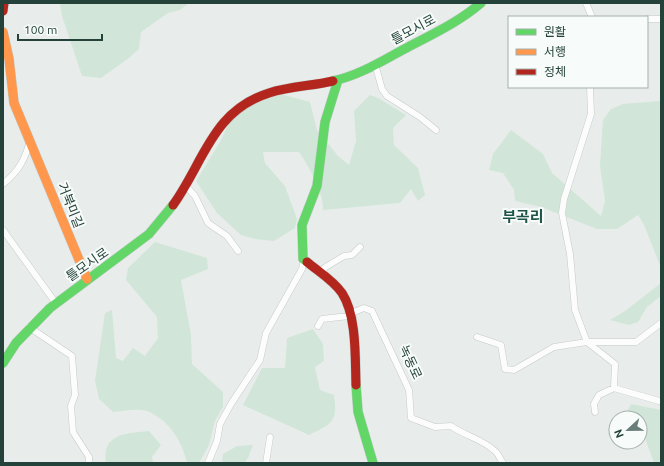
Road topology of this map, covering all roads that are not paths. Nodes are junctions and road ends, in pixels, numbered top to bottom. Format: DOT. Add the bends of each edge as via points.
graph roads {
  1 [pos="4,3"];
  2 [pos="481,3"];
  3 [pos="586,3"];
  4 [pos="3,12"];
  5 [pos="592,16"];
  6 [pos="648,19"];
  7 [pos="661,19"];
  8 [pos="3,32"];
  9 [pos="376,64"];
  10 [pos="338,80"];
  11 [pos="590,88"];
  12 [pos="436,130"];
  13 [pos="30,140"];
  14 [pos="3,184"];
  15 [pos="186,186"];
  16 [pos="3,230"];
  17 [pos="360,247"];
  18 [pos="238,251"];
  19 [pos="304,260"];
  20 [pos="323,273"];
  21 [pos="87,280"];
  22 [pos="55,302"];
  23 [pos="349,315"];
  24 [pos="661,323"];
  25 [pos="318,326"];
  26 [pos="28,328"];
  27 [pos="477,337"];
  28 [pos="587,342"];
  29 [pos="3,363"];
  30 [pos="614,388"];
  31 [pos="659,401"];
  32 [pos="595,412"];
  33 [pos="270,437"];
  34 [pos="89,463"];
  35 [pos="208,463"];
  36 [pos="266,463"];
  37 [pos="373,463"];
  38 [pos="503,463"];
  1 -- 4 [label="street"];
  2 -- 9 [label="street, 틀모시로" via="465,16"];
  3 -- 5 [label="street"];
  6 -- 7 [label="street"];
  8 -- 13 [label="street, 거북미길" via="14,103"];
  9 -- 10 [label="street, 틀모시로"];
  9 -- 12 [label="street" via="382,89 387,96"];
  10 -- 15 [label="street, 틀모시로" via="271,91 245,104 224,121 211,136"];
  10 -- 19 [label="street" via="325,122 322,163 317,186 302,225"];
  11 -- 28 [label="street" via="591,114 564,199 562,213 570,254 575,310"];
  13 -- 14 [label="street" via="24,160 14,175"];
  13 -- 21 [label="street, 거북미길"];
  15 -- 18 [label="street" via="195,196 208,223 227,236"];
  15 -- 21 [label="street, 틀모시로" via="172,209 149,234"];
  16 -- 22 [label="street"];
  17 -- 20 [label="street" via="352,255 344,256 324,268"];
  19 -- 20 [label="street"];
  19 -- 35 [label="street" via="302,269 266,333 260,360 220,424 217,441"];
  20 -- 23 [label="street" via="344,298"];
  21 -- 22 [label="street, 틀모시로"];
  22 -- 26 [label="street, 틀모시로"];
  23 -- 25 [label="street, 녹동로" via="322,319"];
  23 -- 37 [label="street" via="360,425"];
  23 -- 38 [label="street, 녹동로" via="364,308 372,311 409,390 411,418 435,427 451,426 496,452"];
  24 -- 28 [label="street" via="636,342"];
  26 -- 29 [label="street, 틀모시로" via="13,344"];
  26 -- 34 [label="street" via="72,356 76,395 71,406 73,432 89,457"];
  27 -- 28 [label="street" via="501,345 505,369 514,370 554,346"];
  28 -- 30 [label="street" via="615,364"];
  30 -- 31 [label="street"];
  30 -- 32 [label="street" via="600,395 594,404"];
  33 -- 36 [label="street"];
}
